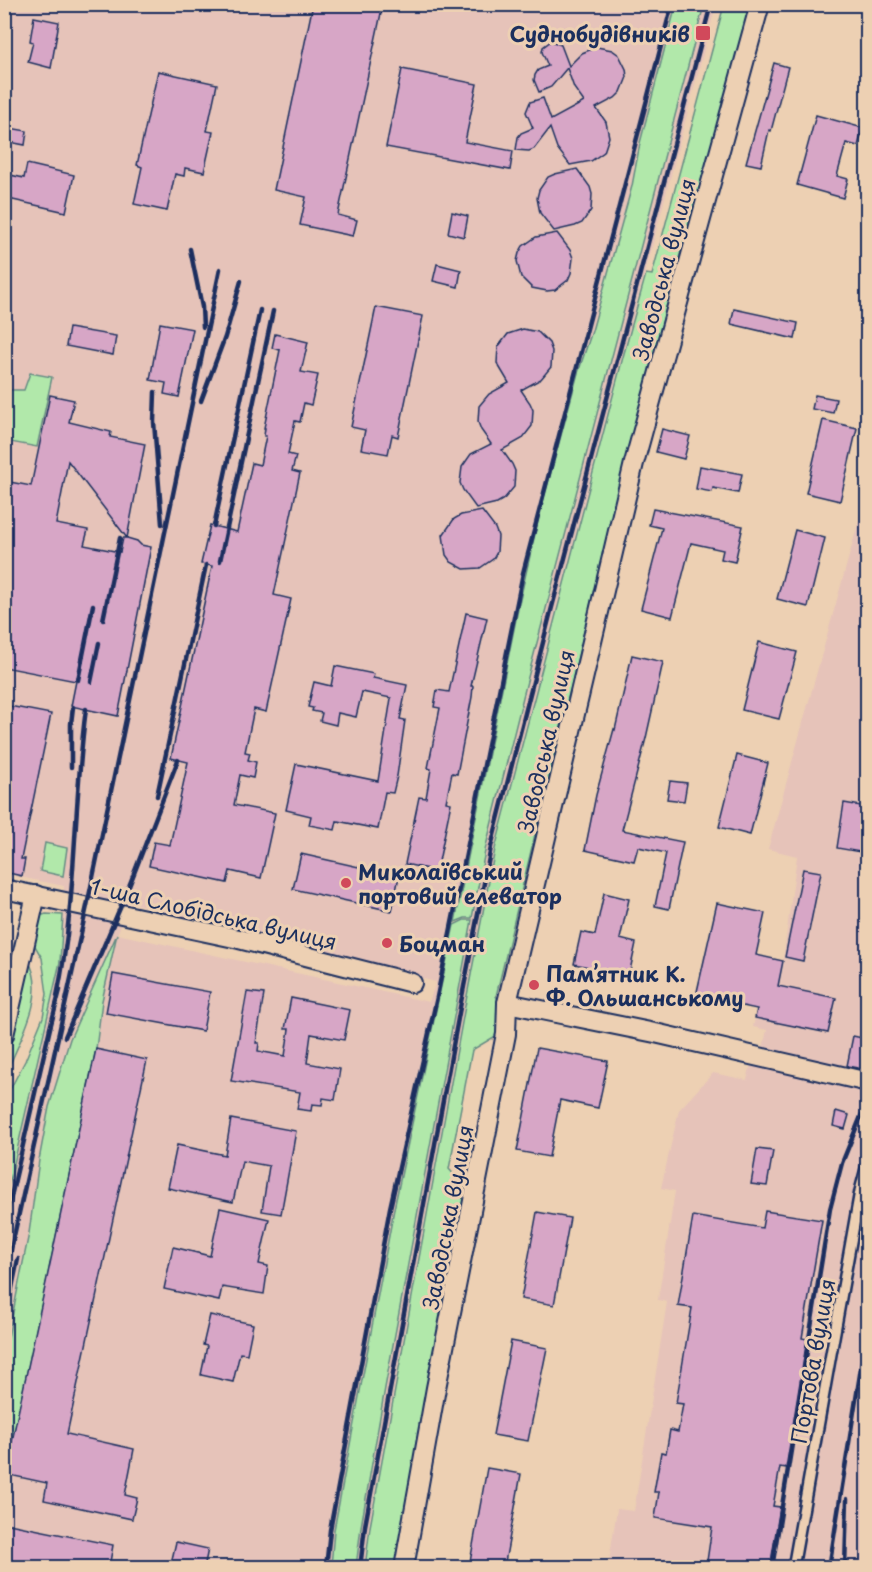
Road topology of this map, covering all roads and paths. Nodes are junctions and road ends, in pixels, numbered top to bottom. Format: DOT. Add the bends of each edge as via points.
graph roads {
  1 [pos="760,4"];
  2 [pos="4,889"];
  3 [pos="36,895"];
  4 [pos="412,983"];
  5 [pos="507,1003"];
  6 [pos="4,1035"];
  7 [pos="867,1082"];
  8 [pos="867,1161"];
  9 [pos="404,1568"];
  10 [pos="794,1568"];
  1 -- 5 [label="street, Заводська вулиця" via="634,463"];
  2 -- 3 [label="street, 1-ша Слобідська вулиця"];
  3 -- 4 [label="street, 1-ша Слобідська вулиця" via="239,939"];
  3 -- 6 [label="street"];
  5 -- 7 [label="street"];
  5 -- 9 [label="street, Заводська вулиця" via="506,1034"];
  8 -- 10 [label="lane, Портова вулиця"];
}
